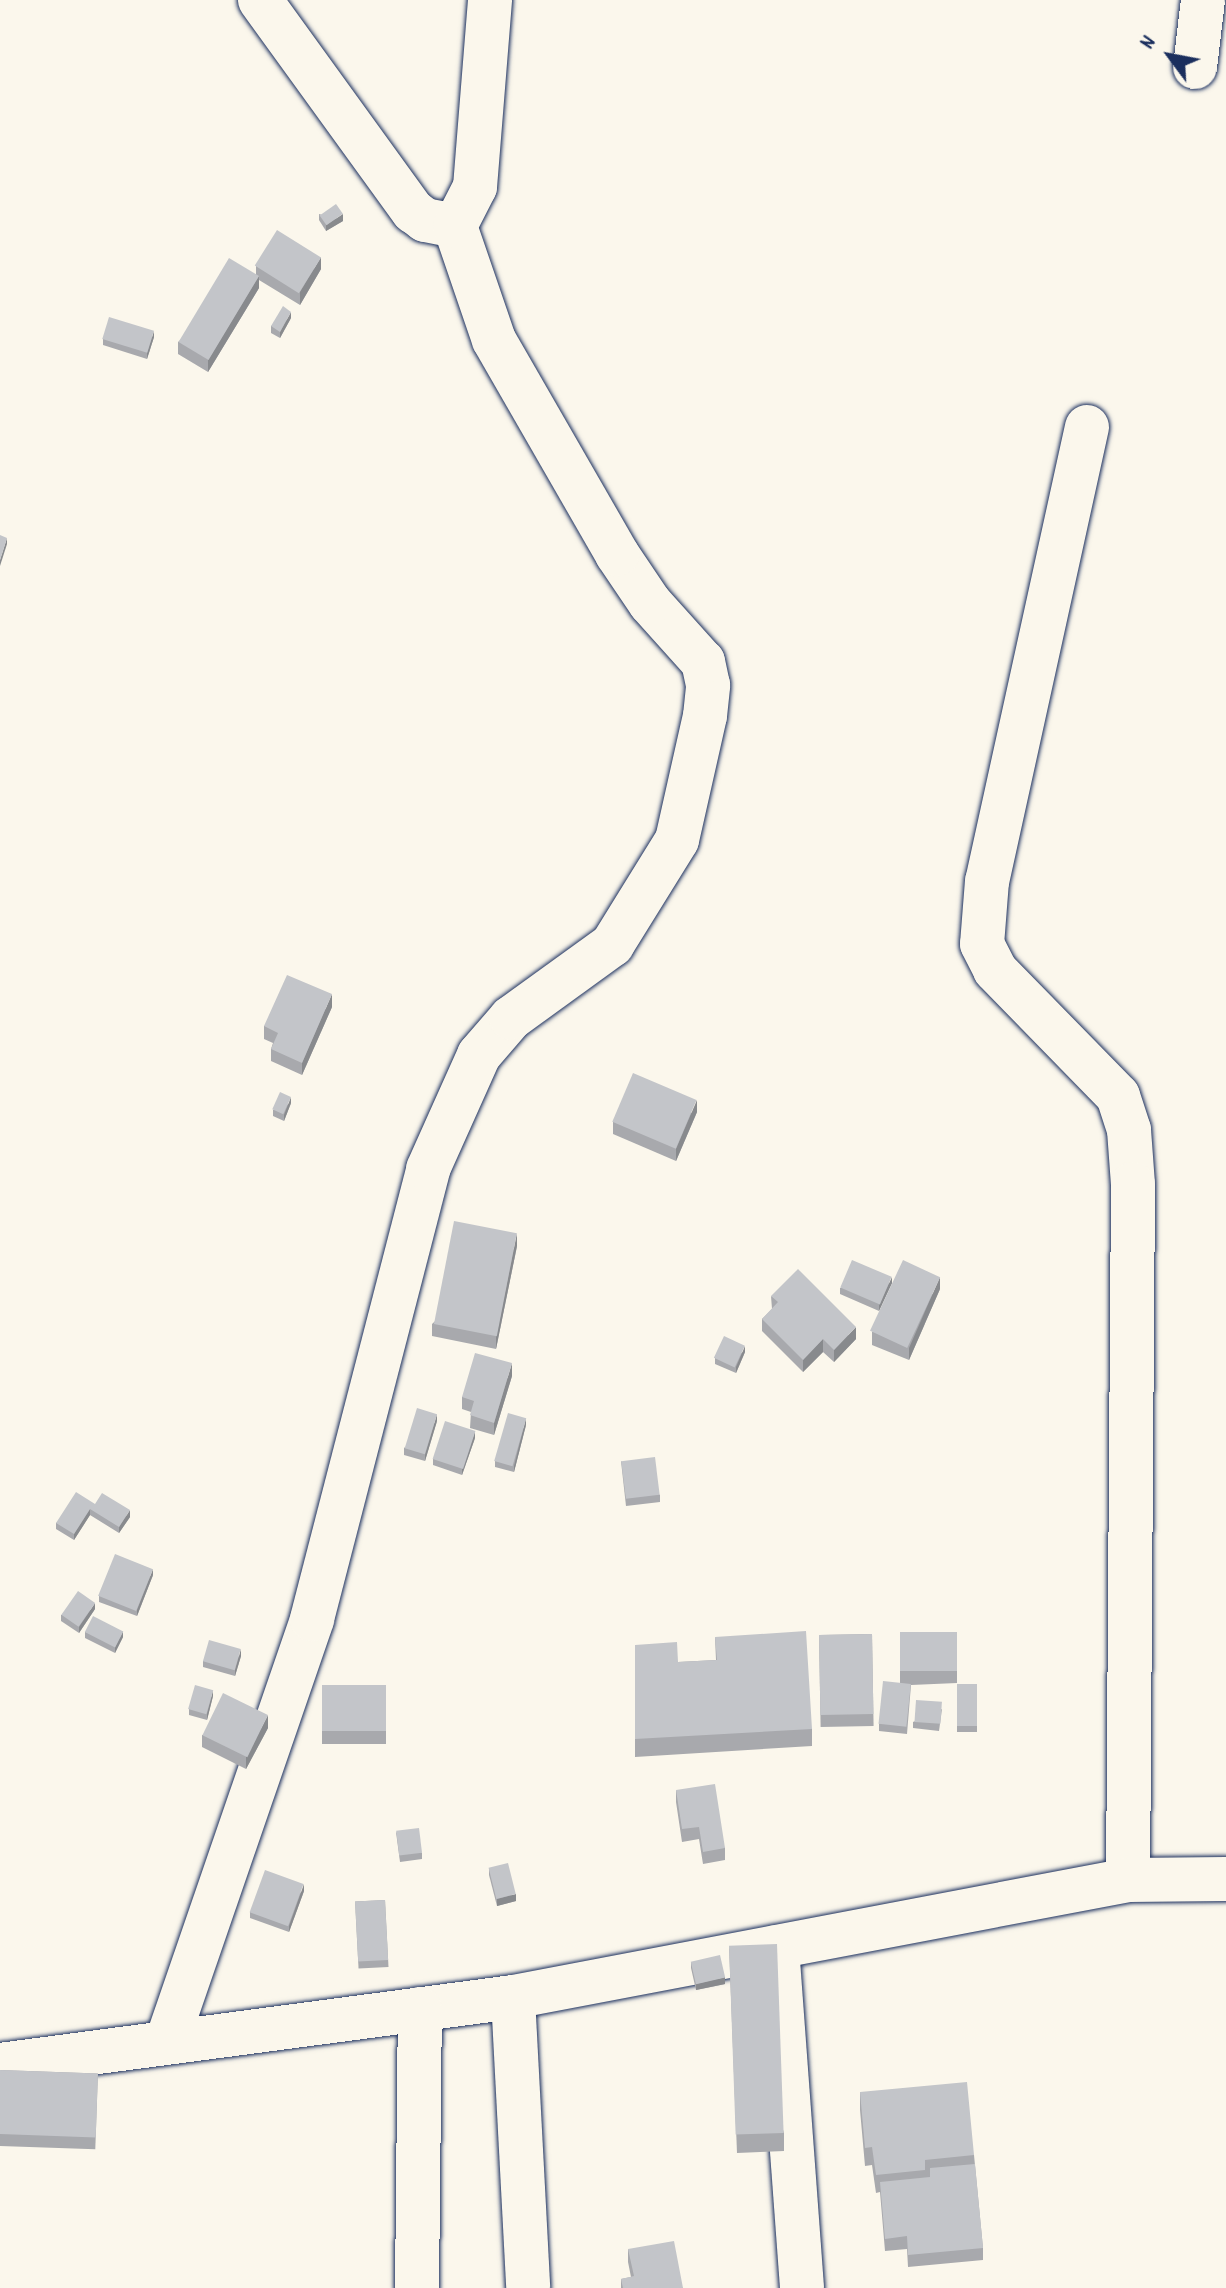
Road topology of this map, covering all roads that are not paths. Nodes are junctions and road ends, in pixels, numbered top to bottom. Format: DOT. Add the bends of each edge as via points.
graph roads {
  1 [pos="260,0"];
  2 [pos="490,0"];
  3 [pos="1203,0"];
  4 [pos="1195,67"];
  5 [pos="455,226"];
  6 [pos="1087,427"];
  7 [pos="1226,1879"];
  8 [pos="1128,1880"];
  9 [pos="777,1947"];
  10 [pos="513,1997"];
  11 [pos="420,2009"];
  12 [pos="168,2038"];
  13 [pos="0,2065"];
  14 [pos="417,2288"];
  15 [pos="528,2288"];
  16 [pos="802,2288"];
  1 -- 5 [label="street" via="413,211 425,220"];
  2 -- 5 [label="street" via="475,187"];
  3 -- 4 [label="street"];
  5 -- 12 [label="street" via="494,340 617,554 650,603 703,662 708,685 705,716 677,840 612,945 511,1018 479,1055 428,1169 312,1619"];
  6 -- 8 [label="street" via="987,881 982,944 995,970 1118,1096 1129,1130 1133,1184"];
  7 -- 8 [label="street"];
  8 -- 9 [label="street"];
  9 -- 10 [label="street"];
  9 -- 16 [label="street"];
  10 -- 11 [label="street"];
  10 -- 15 [label="street"];
  11 -- 12 [label="street"];
  11 -- 14 [label="street"];
  12 -- 13 [label="street"];
}
